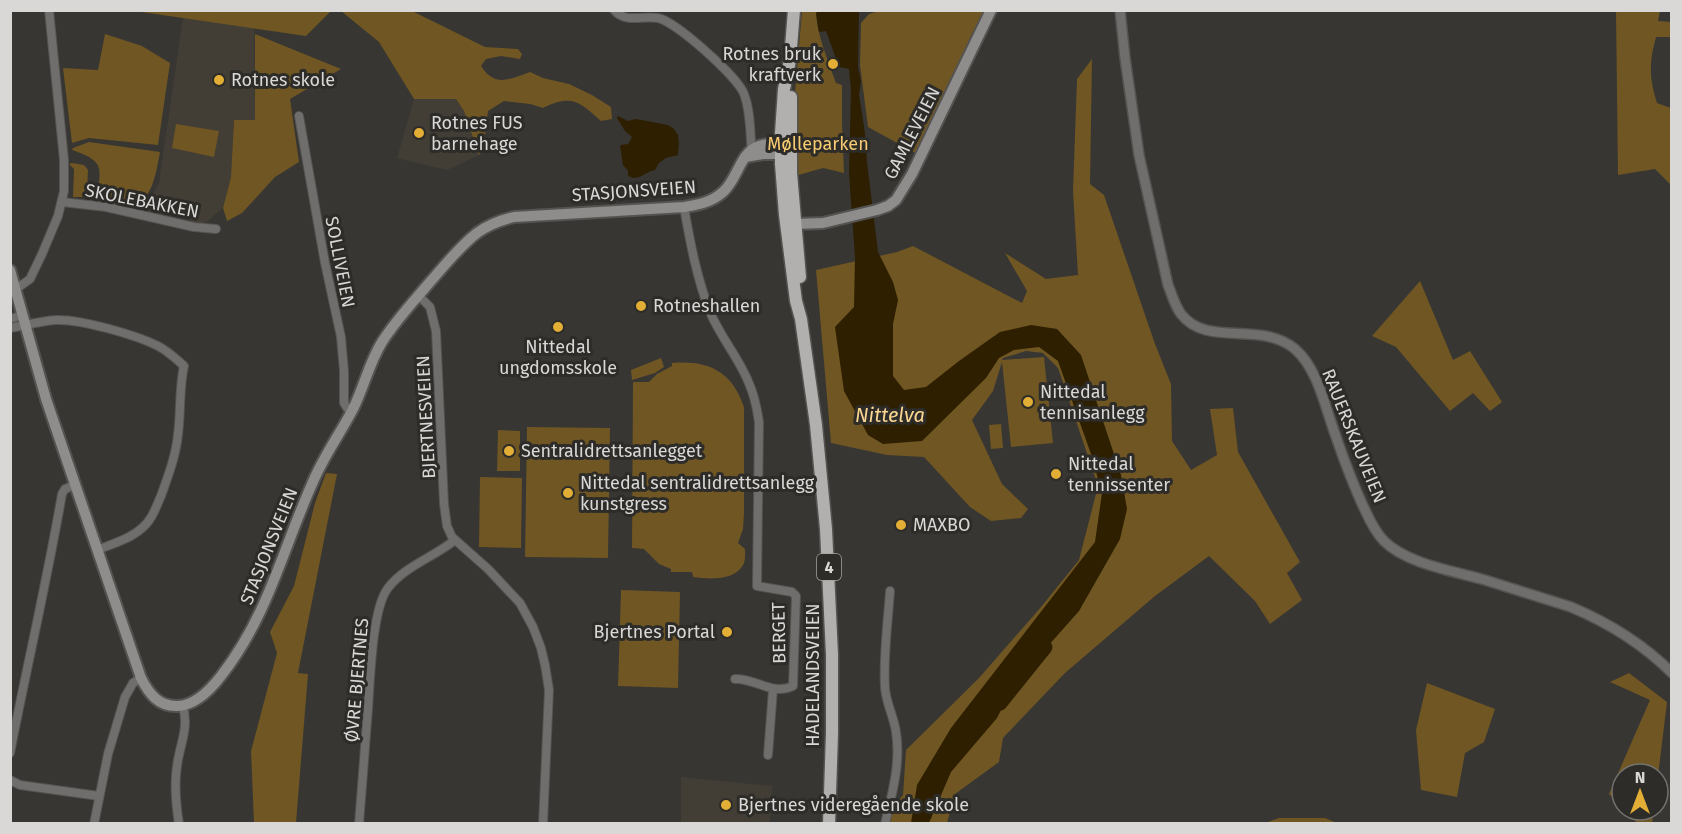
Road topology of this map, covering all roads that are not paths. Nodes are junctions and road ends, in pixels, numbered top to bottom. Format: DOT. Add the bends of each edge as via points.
graph roads {
  1 [pos="49,10"];
  2 [pos="614,10"];
  3 [pos="795,10"];
  4 [pos="992,10"];
  5 [pos="1120,10"];
  6 [pos="299,116"];
  7 [pos="784,149"];
  8 [pos="750,154"];
  9 [pos="62,202"];
  10 [pos="684,207"];
  11 [pos="793,228"];
  12 [pos="216,229"];
  13 [pos="10,270"];
  14 [pos="16,289"];
  15 [pos="419,296"];
  16 [pos="10,319"];
  17 [pos="25,320"];
  18 [pos="10,328"];
  19 [pos="352,411"];
  20 [pos="75,485"];
  21 [pos="455,540"];
  22 [pos="97,550"];
  23 [pos="890,591"];
  24 [pos="1671,674"];
  25 [pos="141,678"];
  26 [pos="735,679"];
  27 [pos="773,689"];
  28 [pos="183,706"];
  29 [pos="10,753"];
  30 [pos="768,755"];
  31 [pos="10,780"];
  32 [pos="99,796"];
  33 [pos="830,821"];
  34 [pos="94,824"];
  35 [pos="179,824"];
  36 [pos="359,824"];
  37 [pos="543,824"];
  38 [pos="885,824"];
  1 -- 9 [label="street" via="64,160"];
  2 -- 8 [label="street" via="624,18 666,21 722,66 745,95"];
  3 -- 7 [label="highway, HADELANDSVEIEN / 4"];
  4 -- 11 [label="main road, GAMLEVEIEN" via="896,200 888,206 812,229"];
  5 -- 24 [label="street, RAUERSKAUVEIEN" via="1144,178 1168,285 1181,314 1213,332 1274,337 1304,358 1354,487 1378,533 1391,547 1409,558 1585,613 1632,639"];
  6 -- 19 [label="street, SOLLIVEIEN" via="341,337 344,403"];
  7 -- 8 [label="main road" via="763,145"];
  7 -- 11 [label="highway, HADELANDSVEIEN / 4"];
  8 -- 10 [label="main road, STASJONSVEIEN" via="722,193 707,202"];
  9 -- 12 [label="street, SKOLEBAKKEN"];
  9 -- 14 [label="street" via="30,279"];
  10 -- 15 [label="main road, STASJONSVEIEN" via="535,215 498,221 463,246"];
  10 -- 27 [label="street, BERGET" via="710,312 755,399 759,422 757,586 796,596 793,686"];
  11 -- 33 [label="highway, HADELANDSVEIEN / 4" via="829,568"];
  13 -- 14 [label="main road"];
  14 -- 17 [label="main road"];
  15 -- 19 [label="main road, STASJONSVEIEN" via="382,342"];
  15 -- 21 [label="street, BJERTNESVEIEN" via="430,307 435,326 445,513"];
  16 -- 17 [label="street"];
  17 -- 18 [label="street"];
  17 -- 20 [label="main road"];
  17 -- 22 [label="street" via="63,320 106,328 160,346 184,366 175,455 154,511 139,530"];
  19 -- 28 [label="main road, STASJONSVEIEN" via="314,477 277,577 250,633 215,683 201,697"];
  20 -- 22 [label="main road"];
  20 -- 29 [label="street" via="62,494"];
  21 -- 36 [label="street, ØVRE BJERTNES" via="398,578 381,600 375,630"];
  21 -- 37 [label="street" via="520,603 541,648 549,697"];
  22 -- 25 [label="main road"];
  23 -- 38 [label="street" via="885,684 897,750"];
  25 -- 28 [label="main road" via="156,700"];
  25 -- 32 [label="street" via="127,691"];
  26 -- 27 [label="street, BERGET"];
  27 -- 30 [label="street, BERGET"];
  28 -- 35 [label="street" via="186,724 176,778"];
  31 -- 32 [label="street"];
  32 -- 34 [label="street"];
}
